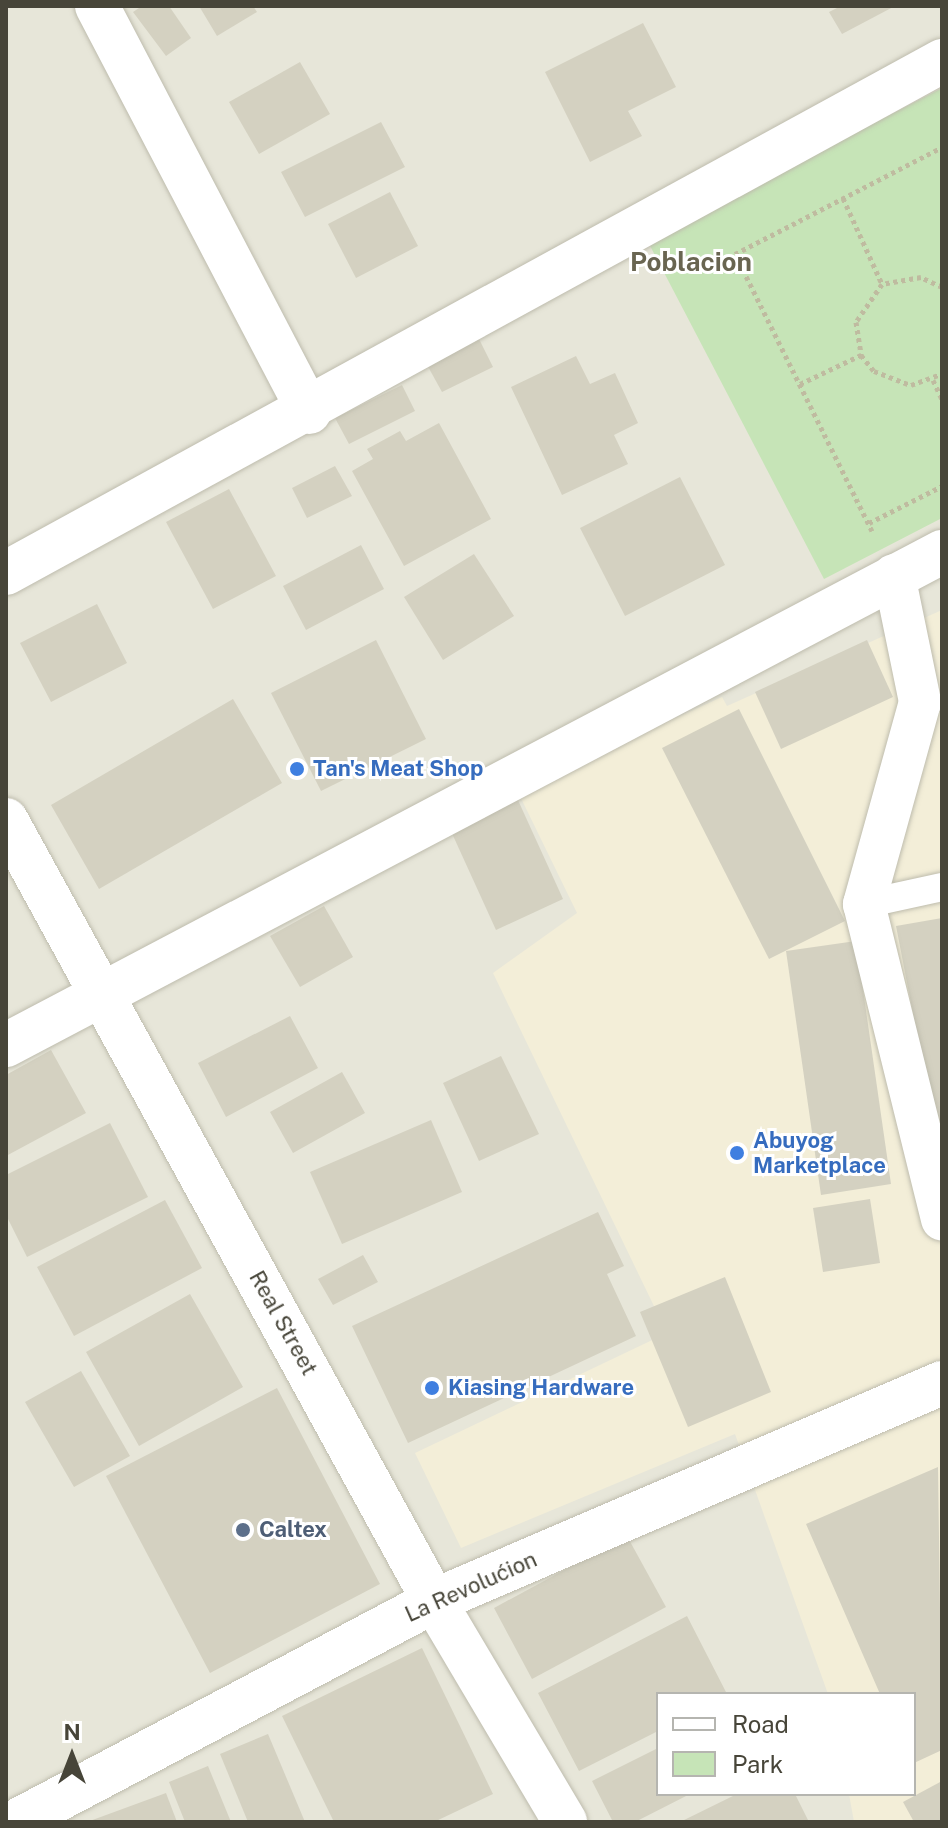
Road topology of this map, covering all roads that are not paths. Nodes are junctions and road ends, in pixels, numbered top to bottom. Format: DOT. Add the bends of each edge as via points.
graph roads {
  1 [pos="97,6"];
  2 [pos="942,61"];
  3 [pos="309,412"];
  4 [pos="942,552"];
  5 [pos="6,573"];
  6 [pos="894,575"];
  7 [pos="6,820"];
  8 [pos="942,887"];
  9 [pos="864,904"];
  10 [pos="103,993"];
  11 [pos="6,1045"];
  12 [pos="942,1219"];
  13 [pos="942,1383"];
  14 [pos="434,1601"];
  15 [pos="15,1809"];
  16 [pos="565,1822"];
  1 -- 3 [label="street"];
  2 -- 3 [label="street"];
  3 -- 5 [label="street"];
  4 -- 6 [label="street"];
  6 -- 9 [label="street" via="920,702"];
  6 -- 10 [label="street"];
  7 -- 10 [label="street, Real Street"];
  8 -- 9 [label="lane"];
  9 -- 12 [label="street"];
  10 -- 11 [label="street"];
  10 -- 14 [label="street, Real Street"];
  13 -- 14 [label="street, La Revolućion"];
  14 -- 15 [label="street, La Revolućion"];
  14 -- 16 [label="street, Real Street"];
}
